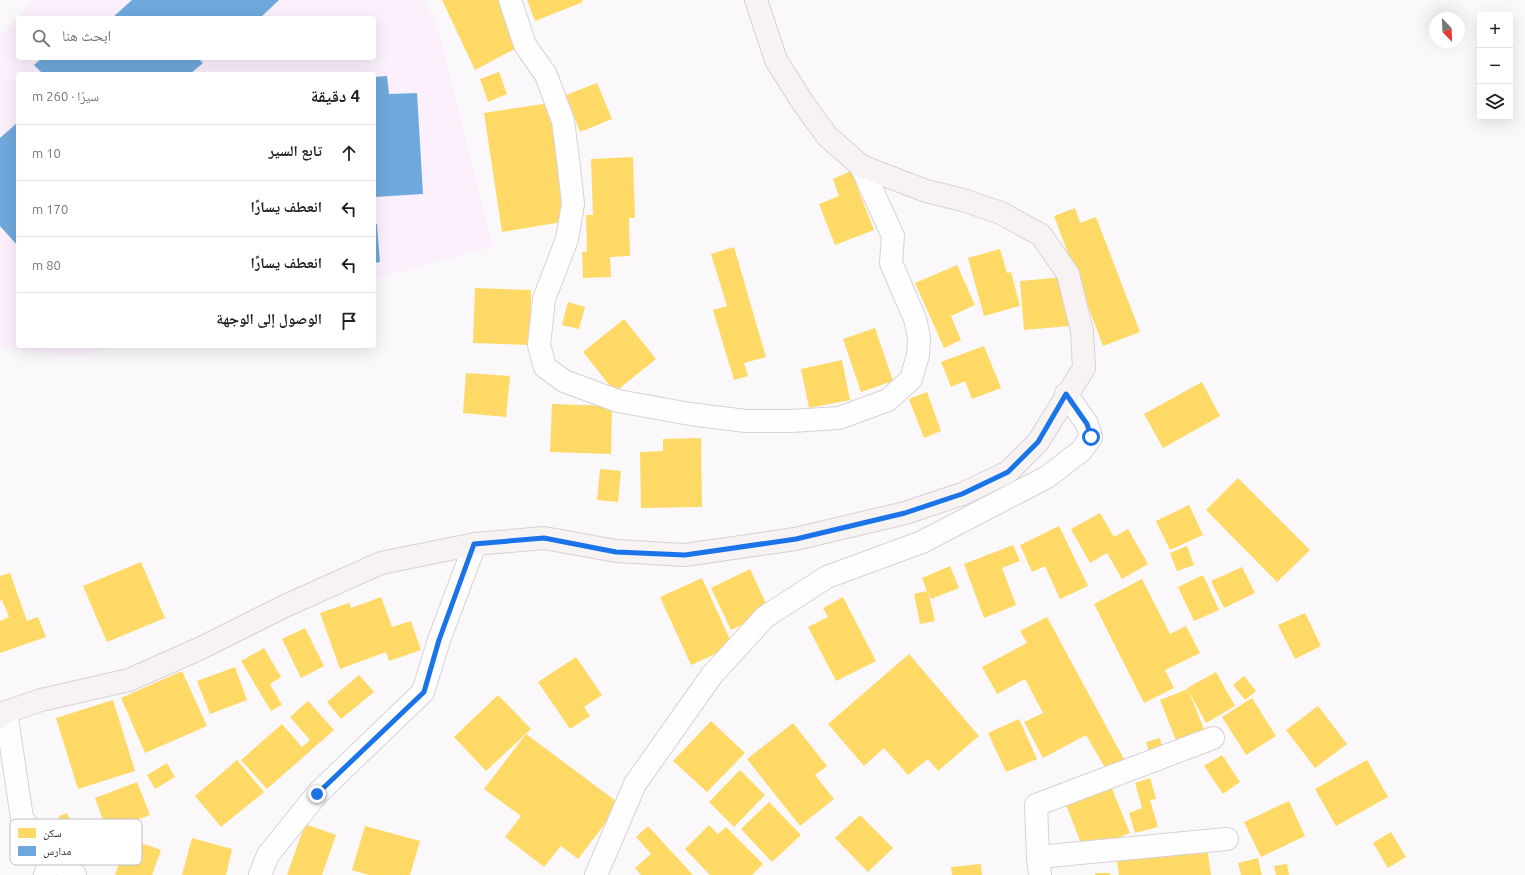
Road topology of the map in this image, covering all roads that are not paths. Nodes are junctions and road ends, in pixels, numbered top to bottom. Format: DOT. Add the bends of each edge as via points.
graph roads {
  1 [pos="510,0"];
  2 [pos="756,0"];
  3 [pos="861,166"];
  4 [pos="1066,394"];
  5 [pos="474,544"];
  6 [pos="3,715"];
  7 [pos="1213,738"];
  8 [pos="23,819"];
  9 [pos="1227,839"];
  10 [pos="48,865"];
  11 [pos="1039,866"];
  12 [pos="75,875"];
  13 [pos="260,875"];
  14 [pos="596,875"];
  1 -- 3 [label="street" via="525,45 546,75 563,121 573,204 568,238 544,299 539,345 545,367 564,382 618,401 746,421 839,418 888,400 911,379 918,355 919,337 915,319 891,263 893,236"];
  2 -- 3 [label="main road" via="776,60 803,103 827,136"];
  3 -- 4 [label="main road" via="926,191 1002,213 1041,235 1068,274 1082,331 1084,368"];
  4 -- 5 [label="main road" via="1038,442 1008,472 962,494 905,513 796,539 685,555 616,552 544,538"];
  4 -- 14 [label="street" via="1087,424 1091,437 1081,451 1047,477 922,542 827,577 765,617 712,675 635,784"];
  5 -- 6 [label="main road" via="382,563 284,606 201,648 129,680 41,700"];
  5 -- 13 [label="street" via="439,640 424,692 317,794 268,855"];
  6 -- 8 [label="street"];
  7 -- 11 [label="street" via="1036,805"];
  9 -- 11 [label="street"];
  10 -- 12 [label="street"];
}
